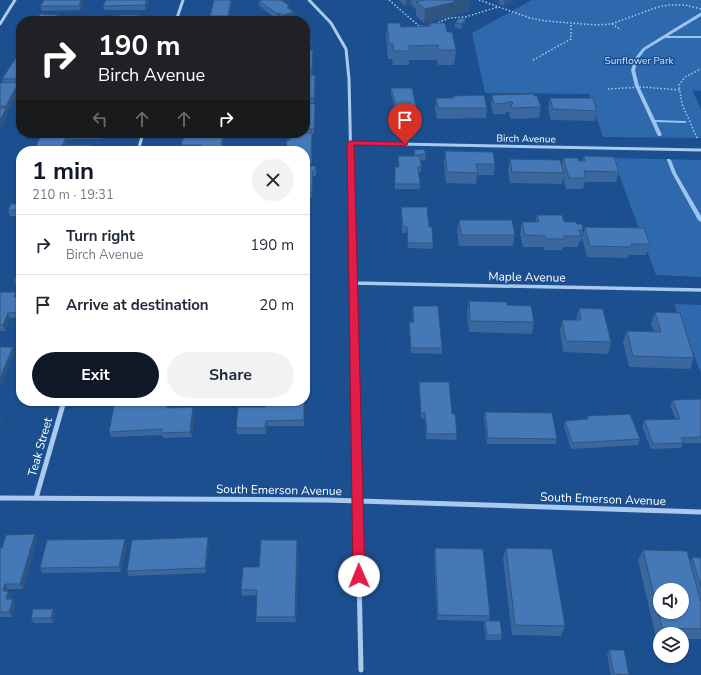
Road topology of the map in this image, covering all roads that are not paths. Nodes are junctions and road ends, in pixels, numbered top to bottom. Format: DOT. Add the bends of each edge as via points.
graph roads {
  1 [pos="15,0"];
  2 [pos="183,0"];
  3 [pos="309,0"];
  4 [pos="178,16"];
  5 [pos="0,24"];
  6 [pos="350,143"];
  7 [pos="701,150"];
  8 [pos="353,283"];
  9 [pos="701,290"];
  10 [pos="63,406"];
  11 [pos="0,498"];
  12 [pos="36,498"];
  13 [pos="358,501"];
  14 [pos="701,512"];
  15 [pos="360,670"];
  1 -- 5 [label="street"];
  2 -- 4 [label="street"];
  3 -- 6 [label="street" via="331,23 346,49"];
  6 -- 7 [label="street, Birch Avenue"];
  6 -- 8 [label="street"];
  8 -- 9 [label="street, Maple Avenue"];
  8 -- 13 [label="street"];
  10 -- 12 [label="street, Teak Street"];
  11 -- 12 [label="street, South Emerson Avenue"];
  12 -- 13 [label="street, South Emerson Avenue"];
  13 -- 14 [label="street, South Emerson Avenue"];
  13 -- 15 [label="street"];
}
